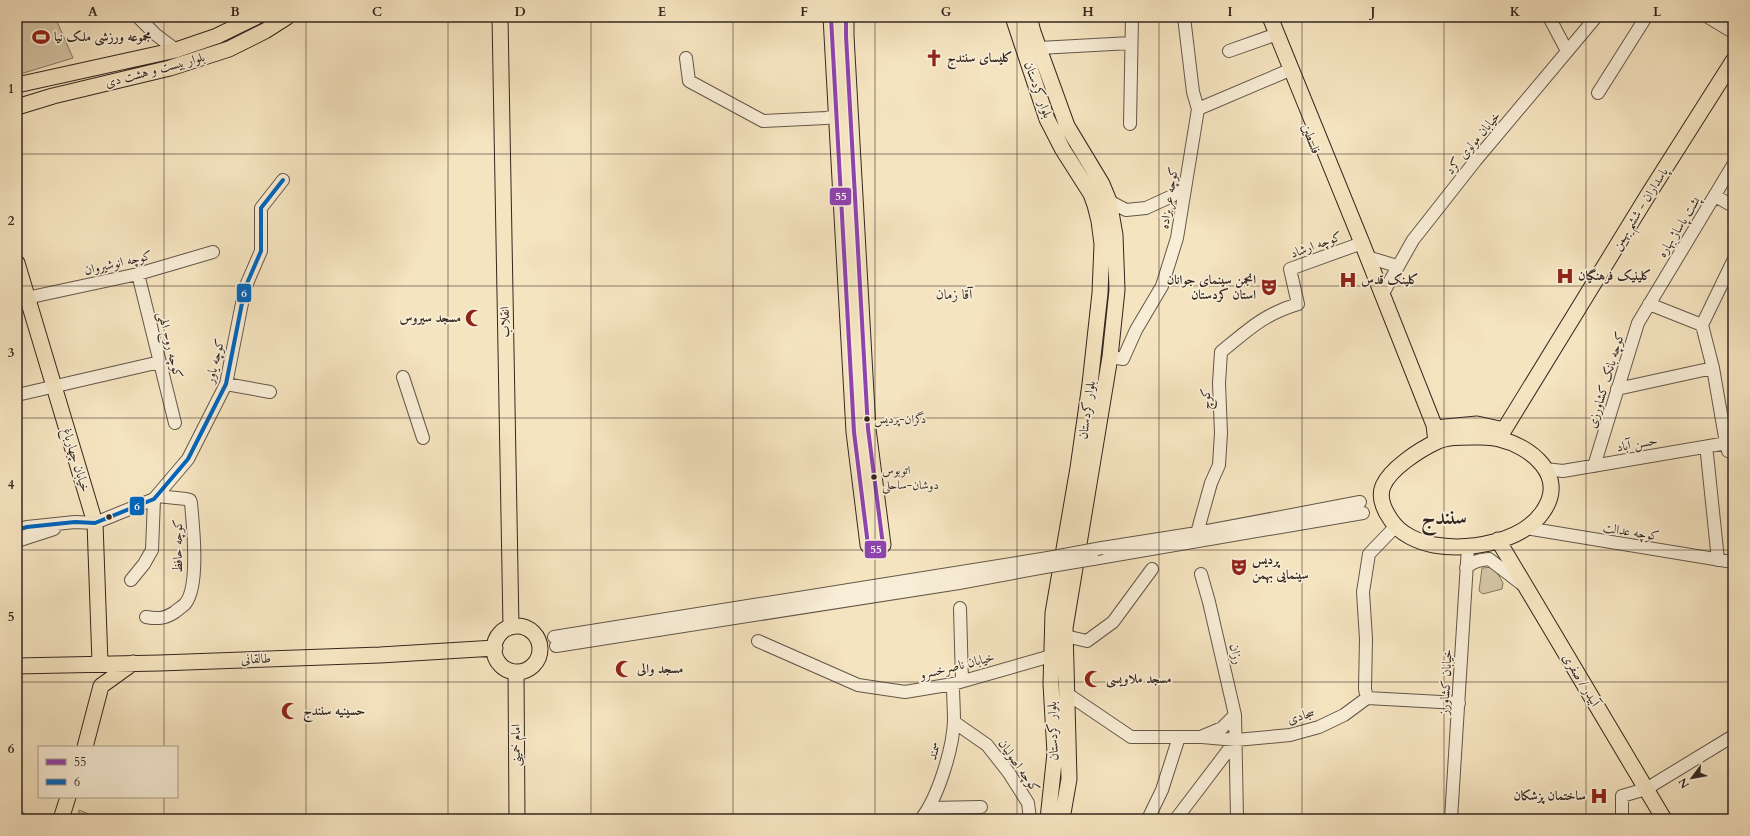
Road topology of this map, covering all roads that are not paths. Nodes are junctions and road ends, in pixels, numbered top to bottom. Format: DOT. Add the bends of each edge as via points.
graph roads {
  1 [pos="138,17"];
  2 [pos="256,17"];
  3 [pos="287,17"];
  4 [pos="500,17"];
  5 [pos="507,17"];
  6 [pos="831,17"];
  7 [pos="846,17"];
  8 [pos="1013,17"];
  9 [pos="1029,17"];
  10 [pos="1132,17"];
  11 [pos="1184,17"];
  12 [pos="1262,17"];
  13 [pos="1270,17"];
  14 [pos="1549,17"];
  15 [pos="1596,17"];
  16 [pos="1646,17"];
  17 [pos="1708,17"];
  18 [pos="1733,32"];
  19 [pos="1273,35"];
  20 [pos="1131,43"];
  21 [pos="1038,48"];
  22 [pos="176,50"];
  23 [pos="1567,51"];
  24 [pos="1229,52"];
  25 [pos="686,58"];
  26 [pos="1733,62"];
  27 [pos="1288,71"];
  28 [pos="49,79"];
  29 [pos="17,85"];
  30 [pos="1598,93"];
  31 [pos="53,96"];
  32 [pos="17,107"];
  33 [pos="1198,109"];
  34 [pos="851,112"];
  35 [pos="836,116"];
  36 [pos="1130,124"];
  37 [pos="1733,166"];
  38 [pos="282,180"];
  39 [pos="1186,182"];
  40 [pos="1715,196"];
  41 [pos="1109,201"];
  42 [pos="1733,206"];
  43 [pos="1362,249"];
  44 [pos="213,252"];
  45 [pos="17,263"];
  46 [pos="1732,265"];
  47 [pos="1397,266"];
  48 [pos="138,274"];
  49 [pos="1382,294"];
  50 [pos="22,299"];
  51 [pos="1298,304"];
  52 [pos="1649,304"];
  53 [pos="1702,325"];
  54 [pos="1110,357"];
  55 [pos="160,362"];
  56 [pos="1713,368"];
  57 [pos="403,376"];
  58 [pos="226,384"];
  59 [pos="54,387"];
  60 [pos="1617,389"];
  61 [pos="270,392"];
  62 [pos="17,395"];
  63 [pos="175,424"];
  64 [pos="861,430"];
  65 [pos="1502,434"];
  66 [pos="1435,435"];
  67 [pos="423,438"];
  68 [pos="1730,446"];
  69 [pos="1706,454"];
  70 [pos="1594,466"];
  71 [pos="1548,474"];
  72 [pos="155,497"];
  73 [pos="75,522"];
  74 [pos="95,523"];
  75 [pos="1395,527"];
  76 [pos="1526,528"];
  77 [pos="17,530"];
  78 [pos="1197,533"];
  79 [pos="1498,540"];
  80 [pos="17,541"];
  81 [pos="1468,547"];
  82 [pos="1718,560"];
  83 [pos="1047,562"];
  84 [pos="1733,562"];
  85 [pos="1466,568"];
  86 [pos="1152,569"];
  87 [pos="1201,574"];
  88 [pos="131,580"];
  89 [pos="1527,588"];
  90 [pos="960,608"];
  91 [pos="146,617"];
  92 [pos="514,626"];
  93 [pos="1065,636"];
  94 [pos="758,641"];
  95 [pos="555,642"];
  96 [pos="494,648"];
  97 [pos="1051,656"];
  98 [pos="100,663"];
  99 [pos="133,663"];
  100 [pos="80,664"];
  101 [pos="17,666"];
  102 [pos="516,672"];
  103 [pos="958,683"];
  104 [pos="101,686"];
  105 [pos="1066,693"];
  106 [pos="1367,698"];
  107 [pos="1459,703"];
  108 [pos="1235,715"];
  109 [pos="954,722"];
  110 [pos="1733,736"];
  111 [pos="1179,737"];
  112 [pos="1202,737"];
  113 [pos="1236,740"];
  114 [pos="85,746"];
  115 [pos="1646,789"];
  116 [pos="68,798"];
  117 [pos="982,807"];
  118 [pos="929,808"];
  119 [pos="17,817"];
  120 [pos="22,819"];
  121 [pos="61,819"];
  122 [pos="516,819"];
  123 [pos="921,819"];
  124 [pos="1030,819"];
  125 [pos="1048,819"];
  126 [pos="1062,819"];
  127 [pos="1148,819"];
  128 [pos="1176,819"];
  129 [pos="1237,819"];
  130 [pos="1451,819"];
  131 [pos="1622,819"];
  132 [pos="1664,819"];
  1 -- 22 [label="street"];
  2 -- 22 [label="main road, بلوار بیست و هشت دی" via="217,36"];
  3 -- 31 [label="main road, بلوار بیست و هشت دی" via="229,50 170,68"];
  4 -- 92 [label="main road, انقلاب"];
  5 -- 92 [label="main road, انقلاب"];
  6 -- 35 [label="main road"];
  7 -- 34 [label="main road"];
  8 -- 97 [label="main road, بلوار کردستان" via="1047,119 1091,194 1100,221 1102,244 1097,331 1078,468 1053,613"];
  9 -- 21 [label="main road, بلوار کردستان"];
  10 -- 20 [label="street"];
  11 -- 33 [label="street, کوچه عربزاده" via="1193,92"];
  12 -- 19 [label="main road, فلسطین"];
  13 -- 19 [label="main road, فلسطین"];
  14 -- 23 [label="street"];
  15 -- 23 [label="street, خیابان مولوی کرد"];
  16 -- 30 [label="street"];
  17 -- 18 [label="street"];
  19 -- 24 [label="street"];
  19 -- 27 [label="main road, فلسطین"];
  20 -- 21 [label="street"];
  20 -- 36 [label="street"];
  21 -- 41 [label="main road, بلوار کردستان" via="1067,126 1102,184"];
  22 -- 28 [label="main road, بلوار بیست و هشت دی"];
  23 -- 47 [label="street, خیابان مولوی کرد" via="1448,195 1410,244"];
  25 -- 35 [label="street" via="689,81 763,121"];
  26 -- 65 [label="main road, پاسداران - ششم بهمن" via="1648,195"];
  27 -- 33 [label="street"];
  27 -- 43 [label="main road, فلسطین"];
  28 -- 29 [label="main road, بلوار بیست و هشت دی"];
  28 -- 31 [label="main road"];
  31 -- 32 [label="main road, بلوار بیست و هشت دی"];
  33 -- 39 [label="street, کوچه عربزاده"];
  34 -- 35 [label="main road"];
  34 -- 64 [label="main road"];
  35 -- 64 [label="main road"];
  37 -- 40 [label="street, پشت پاساژ بهاره"];
  38 -- 58 [label="street, کوچه یاور" via="261,208 261,251 245,288"];
  39 -- 41 [label="street" via="1172,196 1146,208 1126,210"];
  39 -- 54 [label="street, کوچه عربزاده" via="1178,238 1162,286 1136,330 1123,359"];
  40 -- 42 [label="street"];
  40 -- 52 [label="street, پشت پاساژ بهاره"];
  41 -- 54 [label="main road, بلوار کردستان" via="1114,234 1116,290"];
  43 -- 47 [label="street"];
  43 -- 49 [label="main road, فلسطین"];
  43 -- 51 [label="street, کوچه ارشاد" via="1290,270"];
  44 -- 48 [label="street, کوچه انوشیروان"];
  45 -- 50 [label="main road, خیابان چهارباغ"];
  46 -- 53 [label="street"];
  47 -- 49 [label="street, خیابان مولوی کرد"];
  48 -- 50 [label="street, کوچه انوشیروان"];
  48 -- 55 [label="street, کوچه روح الهی"];
  49 -- 66 [label="main road, فلسطین"];
  50 -- 59 [label="main road, خیابان چهارباغ"];
  51 -- 78 [label="street, کوچ" via="1259,320 1222,352 1219,383 1219,465 1211,483"];
  52 -- 53 [label="street"];
  52 -- 60 [label="street, کوچه بانک کشاورزی" via="1638,323"];
  53 -- 56 [label="street"];
  54 -- 93 [label="main road, بلوار کردستان"];
  55 -- 59 [label="street"];
  55 -- 63 [label="street, کوچه روح الهی"];
  56 -- 60 [label="street"];
  56 -- 68 [label="street"];
  57 -- 67 [label="street"];
  58 -- 61 [label="street"];
  58 -- 72 [label="street, کوچه یاور" via="188,459"];
  59 -- 62 [label="street"];
  59 -- 74 [label="main road, خیابان چهارباغ"];
  60 -- 70 [label="street, کوچه بانک کشاورزی"];
  64 -- 64 [label="main road" via="868,546 877,550 883,545"];
  65 -- 66 [label="main road" via="1453,438"];
  65 -- 71 [label="main road" via="1540,460"];
  66 -- 75 [label="main road" via="1398,467 1383,487 1381,498 1384,509"];
  68 -- 69 [label="street, حسن آباد"];
  68 -- 70 [label="street, حسن آباد"];
  69 -- 71 [label="street, حسن آباد"];
  69 -- 82 [label="street"];
  70 -- 71 [label="street, حسن آباد"];
  71 -- 76 [label="main road" via="1552,489 1544,510"];
  72 -- 74 [label="street, کوچه یاور"];
  72 -- 88 [label="street" via="152,550"];
  72 -- 91 [label="street, کوچه حافظ" via="190,500 195,550 190,595 185,604 170,615 158,619"];
  73 -- 74 [label="street"];
  73 -- 77 [label="street"];
  73 -- 80 [label="street"];
  74 -- 98 [label="main road, خیابان چهارباغ"];
  75 -- 81 [label="main road" via="1405,535 1433,545"];
  75 -- 106 [label="street" via="1369,554 1363,592"];
  76 -- 79 [label="main road"];
  76 -- 82 [label="street, کوچه عدالت"];
  78 -- 83 [label="street, bridge" via="1102,548"];
  78 -- 83 [label="street, bridge" via="1362,507 1093,559"];
  79 -- 81 [label="main road"];
  79 -- 89 [label="main road, آبیدر / صفری"];
  81 -- 85 [label="street, خیابان کشاورز"];
  82 -- 84 [label="street, کوچه عدالت"];
  83 -- 95 [label="street"];
  85 -- 89 [label="street" via="1471,563 1489,559"];
  85 -- 107 [label="street, خیابان کشاورز"];
  86 -- 93 [label="street" via="1113,622 1087,641"];
  87 -- 108 [label="street, رزان"];
  89 -- 115 [label="main road, آبیدر / صفری"];
  90 -- 103 [label="street, سمند"];
  92 -- 96 [label="main road" via="499,635"];
  92 -- 102 [label="main road" via="535,634 540,651 539,658 530,668"];
  93 -- 105 [label="main road, بلوار کردستان"];
  94 -- 103 [label="street, خیابان ناصرخسرو" via="858,685 905,692"];
  96 -- 99 [label="main road, طالقانی"];
  96 -- 102 [label="main road" via="498,661"];
  97 -- 103 [label="street, خیابان ناصرخسرو"];
  97 -- 125 [label="main road, بلوار کردستان" via="1055,753"];
  98 -- 99 [label="main road, طالقانی"];
  98 -- 100 [label="main road, طالقانی"];
  99 -- 104 [label="main road"];
  100 -- 101 [label="main road, طالقانی"];
  100 -- 104 [label="main road"];
  102 -- 122 [label="main road, امام خمینی"];
  103 -- 109 [label="street, سمند"];
  104 -- 114 [label="main road"];
  105 -- 111 [label="street, سجادی" via="1131,737"];
  105 -- 126 [label="main road, بلوار کردستان" via="1068,779"];
  106 -- 107 [label="street"];
  106 -- 113 [label="street, سجادی" via="1344,716 1319,727 1290,735"];
  107 -- 130 [label="street, خیابان کشاورز"];
  108 -- 112 [label="street" via="1222,728"];
  108 -- 113 [label="street, رزان"];
  109 -- 118 [label="street, سمند" via="945,766"];
  109 -- 124 [label="street, کوچه اصولیان" via="987,745 1010,773 1028,803"];
  110 -- 115 [label="street"];
  111 -- 112 [label="street, سجادی"];
  111 -- 127 [label="street" via="1162,790"];
  112 -- 113 [label="street, سجادی"];
  113 -- 128 [label="street"];
  113 -- 129 [label="street, رزان"];
  115 -- 131 [label="street" via="1622,796"];
  115 -- 132 [label="main road, آبیدر / صفری"];
  116 -- 121 [label="main road"];
  117 -- 118 [label="street"];
  118 -- 123 [label="street, سمند"];
  119 -- 120 [label="street"];
}
